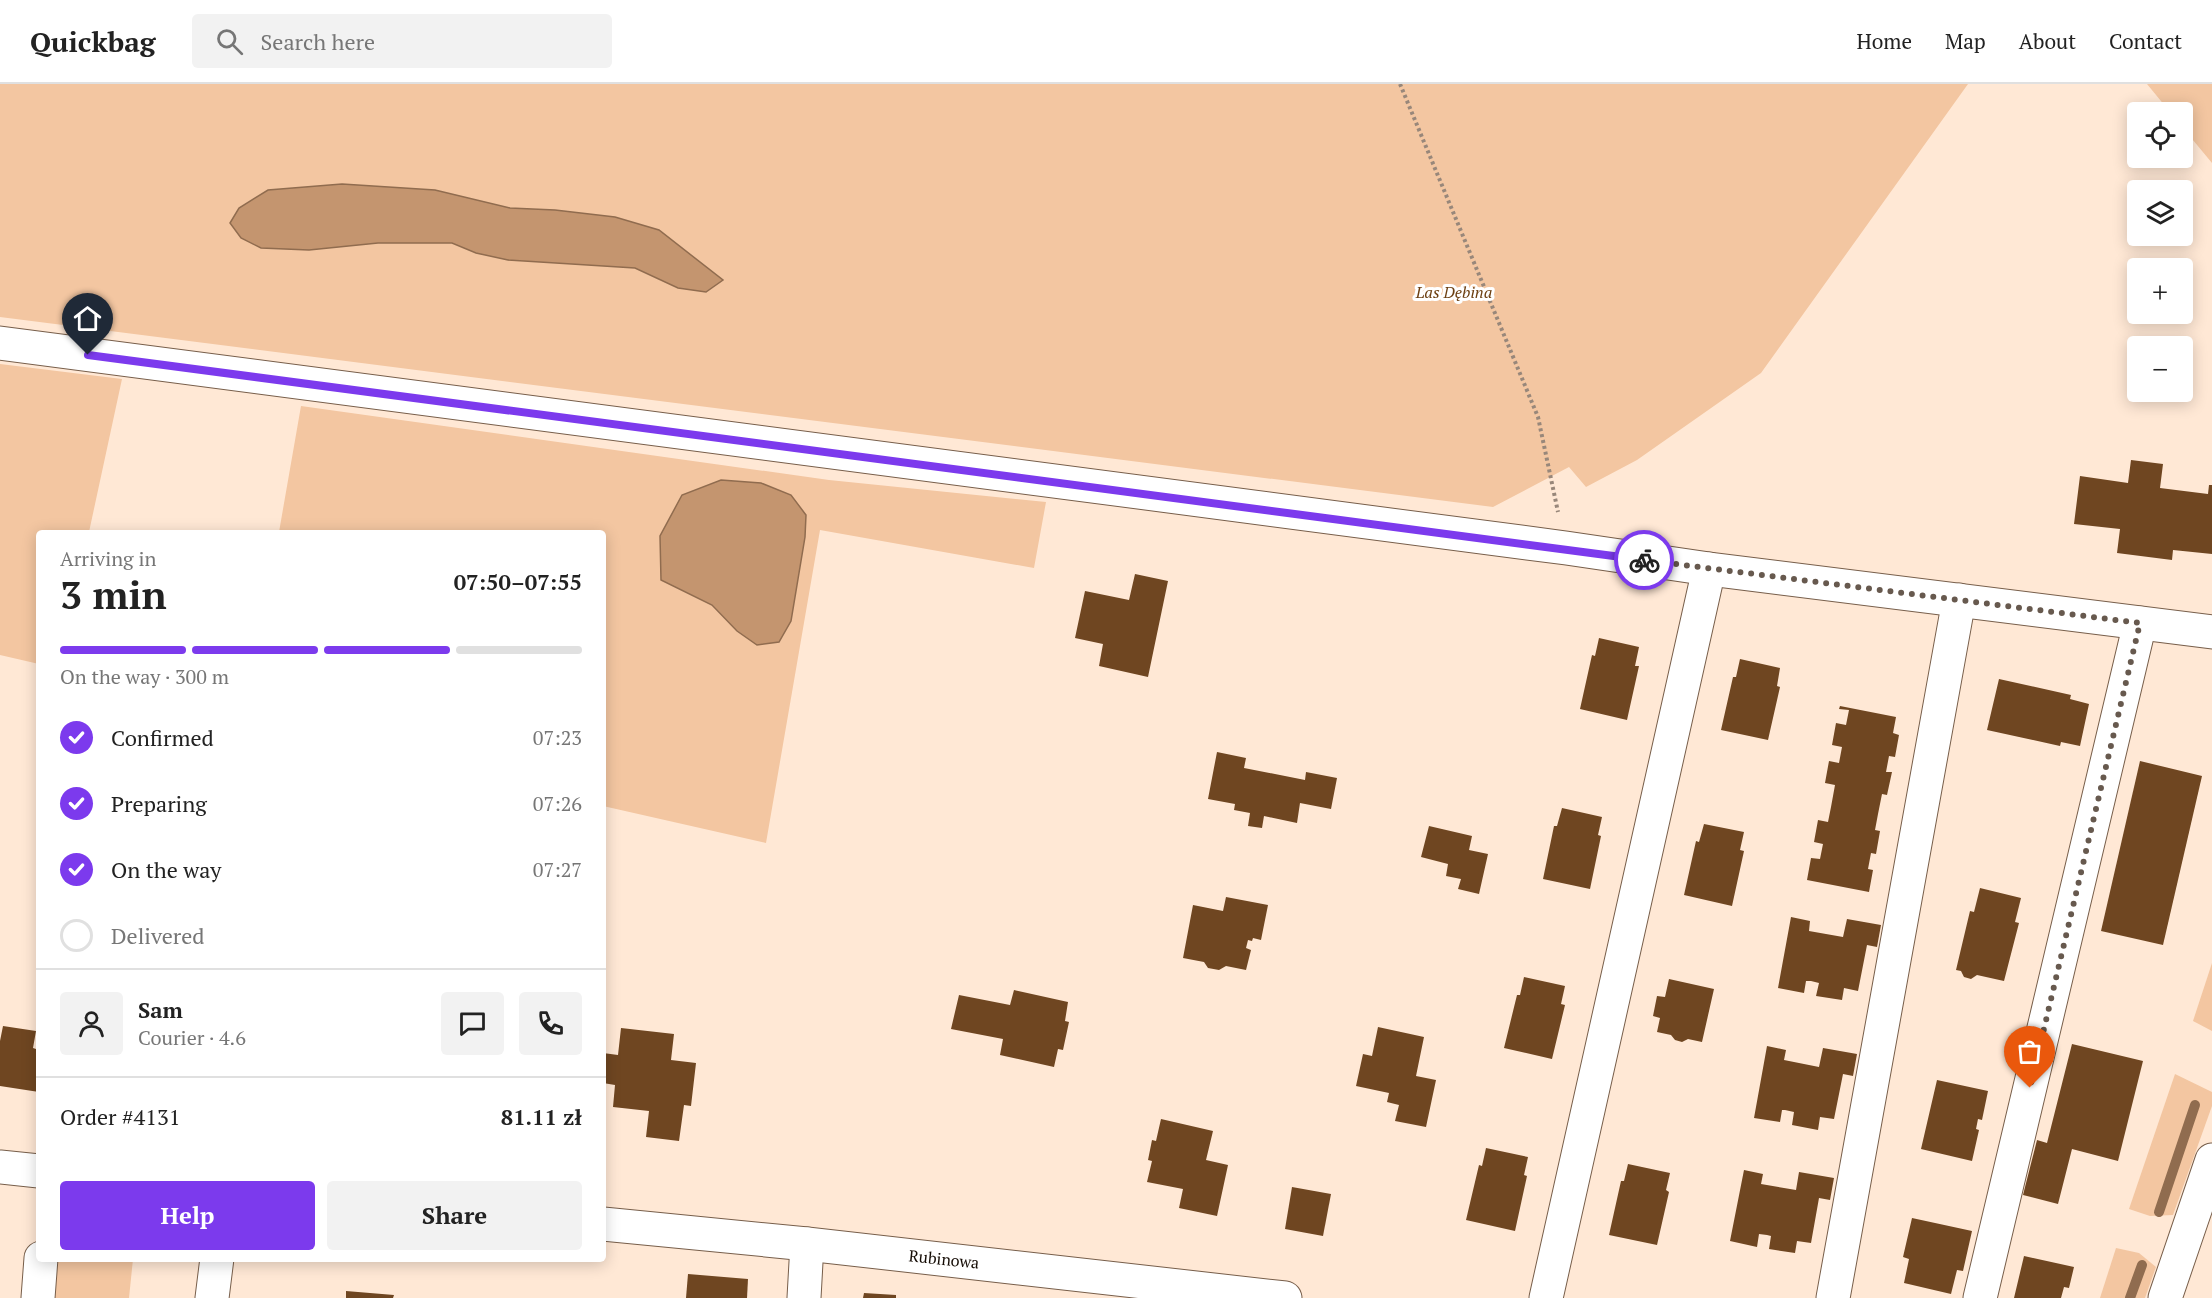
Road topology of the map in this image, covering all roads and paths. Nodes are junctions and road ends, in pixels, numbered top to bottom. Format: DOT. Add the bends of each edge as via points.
graph roads {
  1 [pos="1400,84"];
  2 [pos="0,343"];
  3 [pos="1566,548"];
  4 [pos="1709,569"];
  5 [pos="1959,600"];
  6 [pos="2140,623"];
  7 [pos="2212,632"];
  8 [pos="2212,1160"];
  9 [pos="0,1167"];
  10 [pos="36,1171"];
  11 [pos="606,1224"];
  12 [pos="807,1244"];
  13 [pos="41,1262"];
  14 [pos="217,1262"];
  15 [pos="38,1298"];
  16 [pos="213,1298"];
  17 [pos="804,1298"];
  18 [pos="1285,1298"];
  19 [pos="1546,1298"];
  20 [pos="1833,1298"];
  21 [pos="1980,1298"];
  22 [pos="2165,1298"];
  1 -- 3 [label="path" via="1538,417"];
  2 -- 3 [label="street"];
  3 -- 4 [label="street"];
  4 -- 5 [label="street"];
  4 -- 19 [label="street"];
  5 -- 6 [label="street"];
  5 -- 20 [label="street"];
  6 -- 7 [label="street"];
  6 -- 21 [label="street"];
  8 -- 22 [label="street"];
  9 -- 10 [label="street"];
  11 -- 12 [label="street, Rubinowa"];
  12 -- 17 [label="street"];
  12 -- 18 [label="street, Rubinowa"];
  13 -- 15 [label="street"];
  14 -- 16 [label="street"];
}
